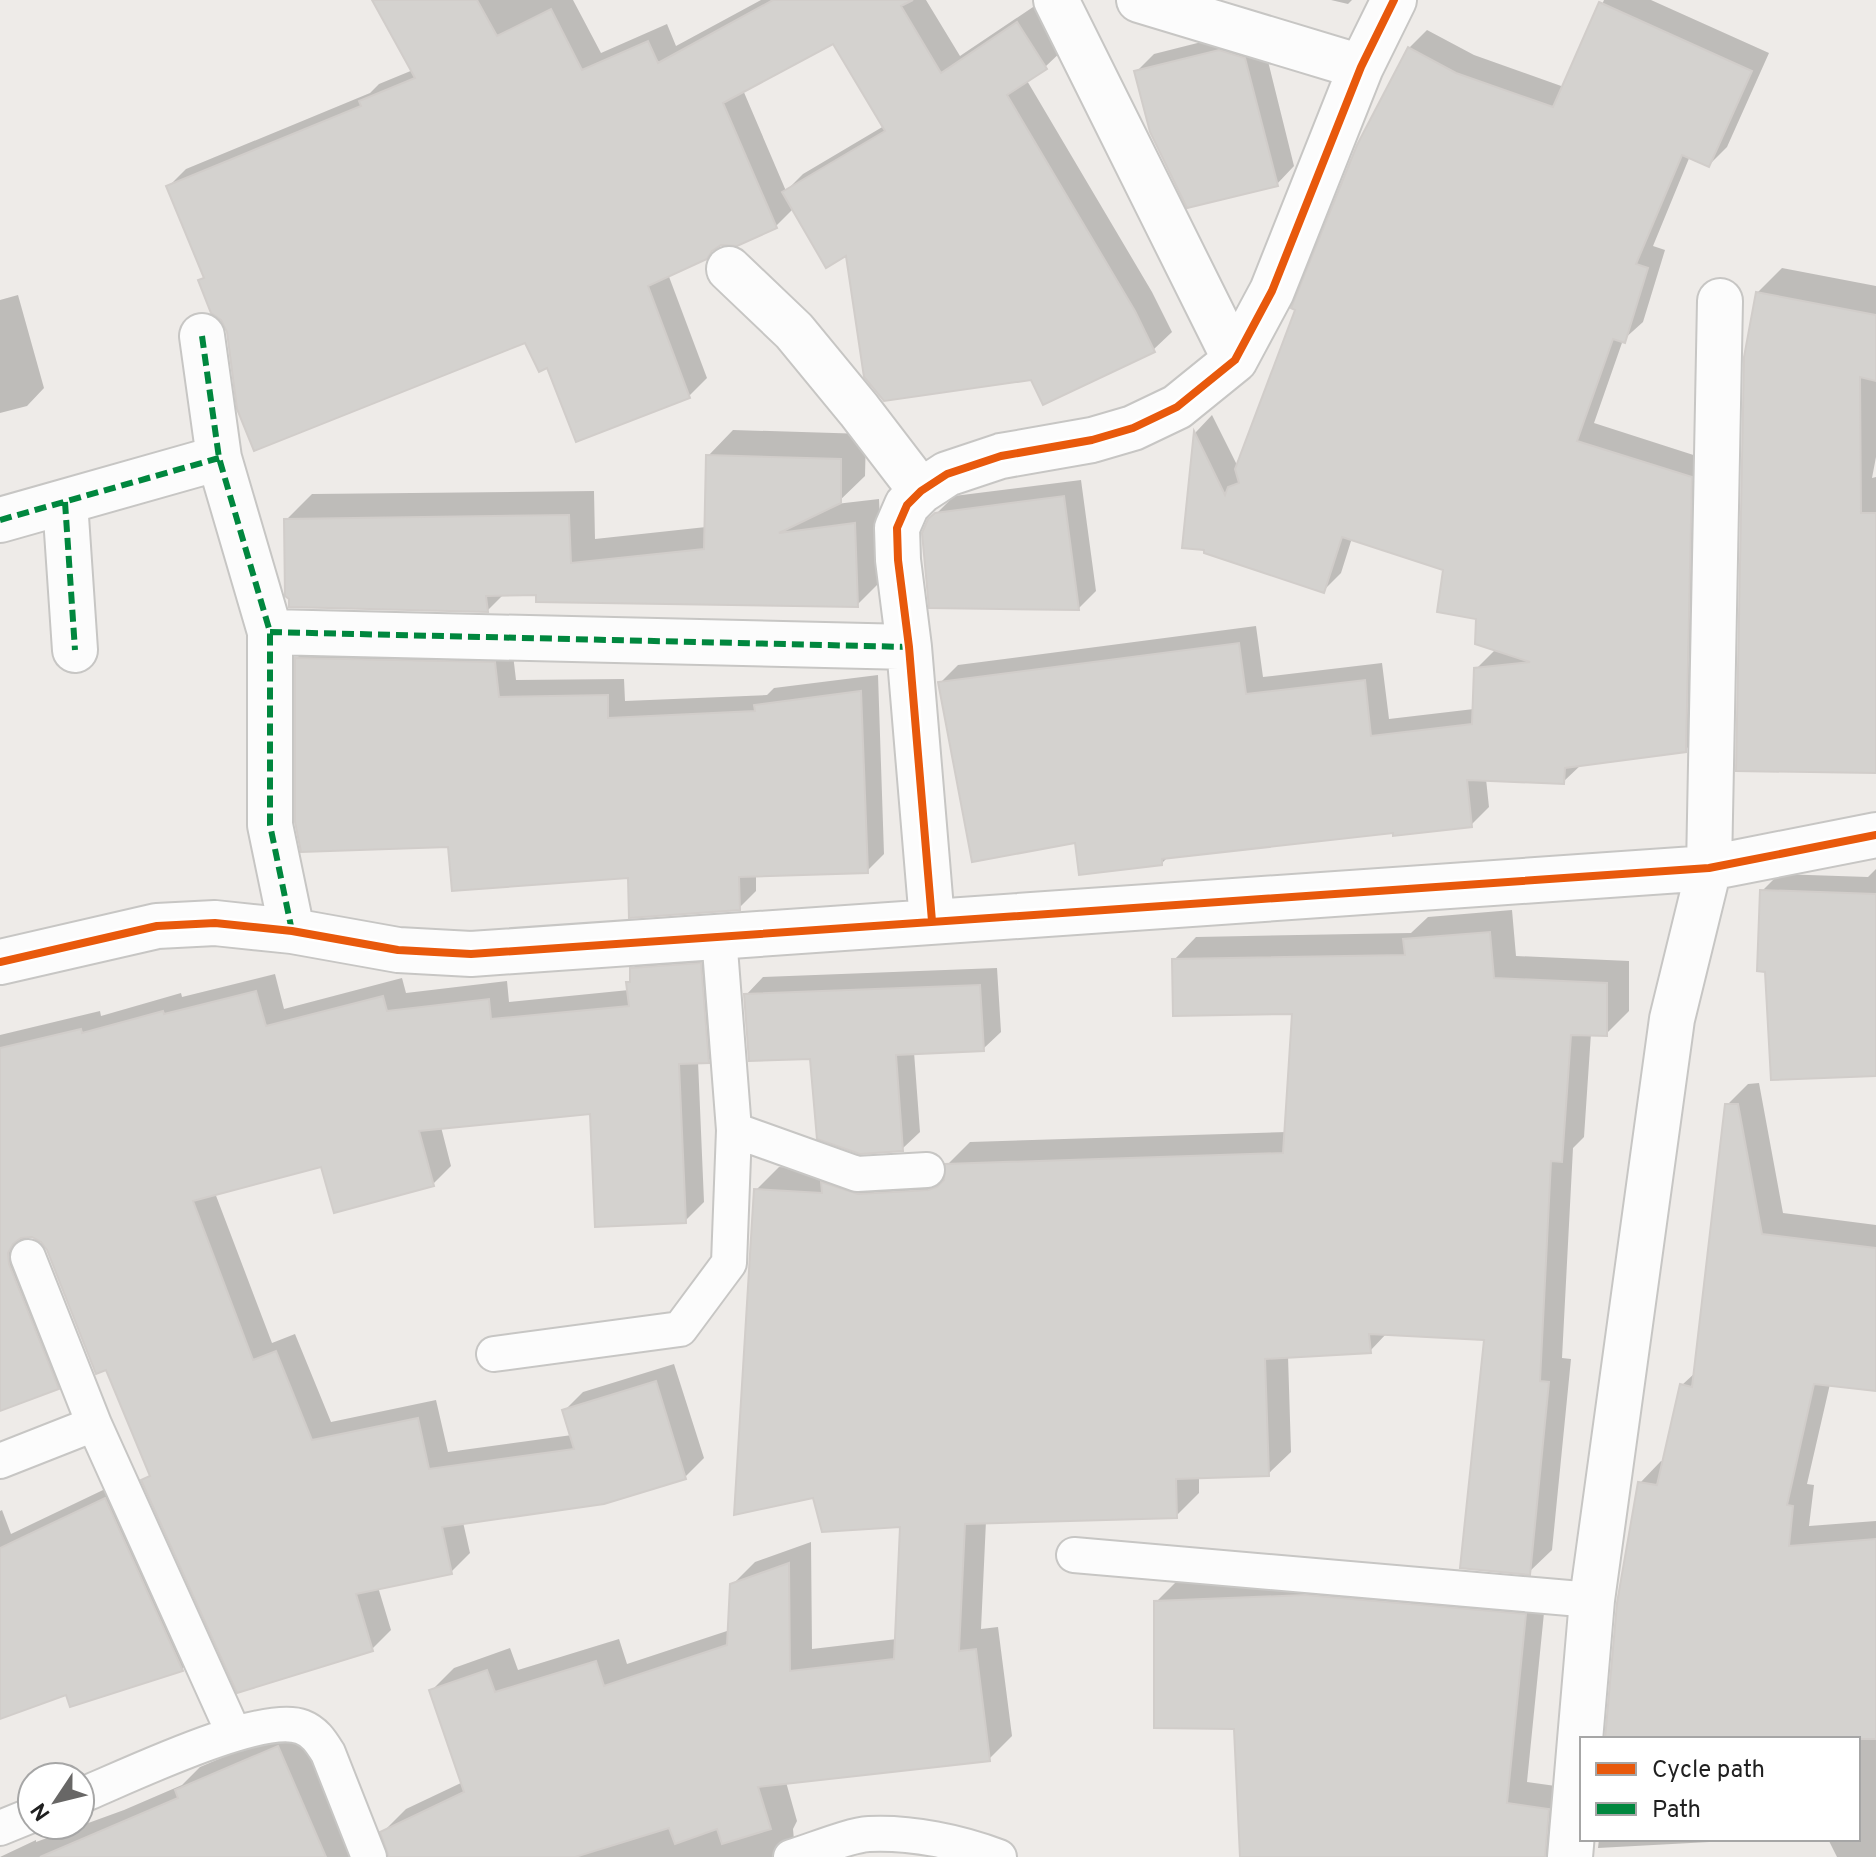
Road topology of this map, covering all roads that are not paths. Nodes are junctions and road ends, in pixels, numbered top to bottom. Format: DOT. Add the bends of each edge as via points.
graph roads {
  1 [pos="1056,0"];
  2 [pos="1139,0"];
  3 [pos="1394,0"];
  4 [pos="1361,67"];
  5 [pos="729,269"];
  6 [pos="1720,301"];
  7 [pos="202,336"];
  8 [pos="1235,360"];
  9 [pos="219,458"];
  10 [pos="921,491"];
  11 [pos="65,502"];
  12 [pos="0,520"];
  13 [pos="270,632"];
  14 [pos="909,647"];
  15 [pos="75,650"];
  16 [pos="1876,835"];
  17 [pos="1709,868"];
  18 [pos="932,921"];
  19 [pos="292,931"];
  20 [pos="719,936"];
  21 [pos="0,962"];
  22 [pos="734,1130"];
  23 [pos="927,1170"];
  24 [pos="28,1257"];
  25 [pos="494,1354"];
  26 [pos="94,1424"];
  27 [pos="0,1461"];
  28 [pos="1074,1555"];
  29 [pos="1592,1600"];
  30 [pos="234,1734"];
  31 [pos="1580,1737"];
  32 [pos="1580,1740"];
  33 [pos="96,1790"];
  34 [pos="369,1857"];
  35 [pos="791,1857"];
  36 [pos="999,1857"];
  37 [pos="1570,1857"];
  1 -- 8 [label="street"];
  2 -- 4 [label="street"];
  3 -- 4 [label="street"];
  4 -- 8 [label="street" via="1272,291"];
  5 -- 10 [label="street" via="794,331"];
  6 -- 17 [label="street"];
  7 -- 9 [label="street"];
  8 -- 10 [label="street" via="1177,407 1133,428 1001,456 947,474"];
  9 -- 11 [label="street"];
  9 -- 13 [label="street"];
  10 -- 14 [label="street" via="907,505 897,528"];
  11 -- 12 [label="street"];
  11 -- 15 [label="street"];
  13 -- 14 [label="street"];
  13 -- 19 [label="street" via="270,825"];
  14 -- 18 [label="street"];
  16 -- 17 [label="street"];
  17 -- 18 [label="street"];
  17 -- 29 [label="street" via="1672,1019"];
  18 -- 20 [label="street"];
  19 -- 20 [label="street" via="398,950 471,954"];
  19 -- 21 [label="street" via="215,923 157,926"];
  20 -- 22 [label="lane"];
  22 -- 23 [label="lane" via="857,1174"];
  22 -- 25 [label="lane" via="729,1263 680,1329"];
  24 -- 26 [label="lane"];
  26 -- 27 [label="lane"];
  26 -- 30 [label="lane"];
  28 -- 29 [label="lane"];
  29 -- 31 [label="street"];
  30 -- 33 [label="lane"];
  30 -- 34 [label="lane" via="283,1725 301,1727 318,1738"];
  32 -- 37 [label="street"];
  35 -- 36 [label="lane" via="867,1834 919,1838"];
}
